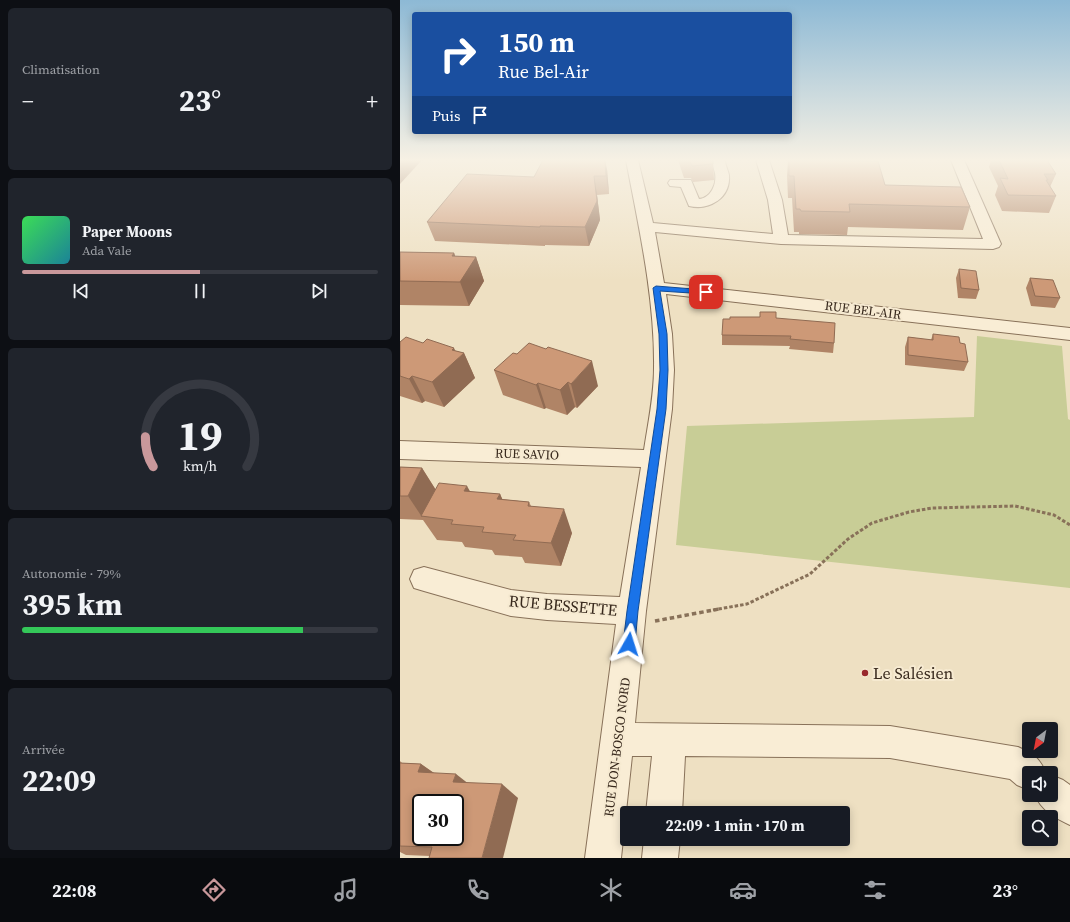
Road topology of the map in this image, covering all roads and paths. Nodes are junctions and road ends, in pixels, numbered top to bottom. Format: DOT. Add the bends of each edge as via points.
graph roads {
  1 [pos="640,200"];
  2 [pos="693,200"];
  3 [pos="712,200"];
  4 [pos="775,200"];
  5 [pos="974,200"];
  6 [pos="646,227"];
  7 [pos="781,239"];
  8 [pos="656,288"];
  9 [pos="1070,334"];
  10 [pos="400,450"];
  11 [pos="654,459"];
  12 [pos="1070,525"];
  13 [pos="424,579"];
  14 [pos="632,619"];
  15 [pos="618,739"];
  16 [pos="670,740"];
  17 [pos="1022,767"];
  18 [pos="1058,798"];
  19 [pos="665,806"];
  20 [pos="1070,807"];
  21 [pos="661,846"];
  22 [pos="603,858"];
  23 [pos="660,858"];
  1 -- 6 [label="street, RUE DON-BOSCO NORD"];
  2 -- 3 [label="street" via="694,203"];
  4 -- 7 [label="street"];
  5 -- 7 [label="street" via="993,244"];
  6 -- 7 [label="street"];
  6 -- 8 [label="street, RUE DON-BOSCO NORD"];
  8 -- 9 [label="street, RUE BEL-AIR"];
  8 -- 11 [label="street, RUE DON-BOSCO NORD" via="663,334 664,370"];
  10 -- 11 [label="street, RUE SAVIO"];
  11 -- 14 [label="street, RUE DON-BOSCO NORD"];
  12 -- 14 [label="path" via="1054,515 1015,506 932,508 909,512 872,523 848,539 810,574 747,604 667,618"];
  13 -- 14 [label="street, RUE BESSETTE" via="512,603"];
  14 -- 15 [label="street, RUE DON-BOSCO NORD"];
  15 -- 16 [label="street"];
  15 -- 22 [label="street, RUE DON-BOSCO NORD"];
  16 -- 17 [label="street" via="890,742 1018,764"];
  16 -- 19 [label="street"];
  18 -- 20 [label="street"];
  21 -- 23 [label="street"];
}
